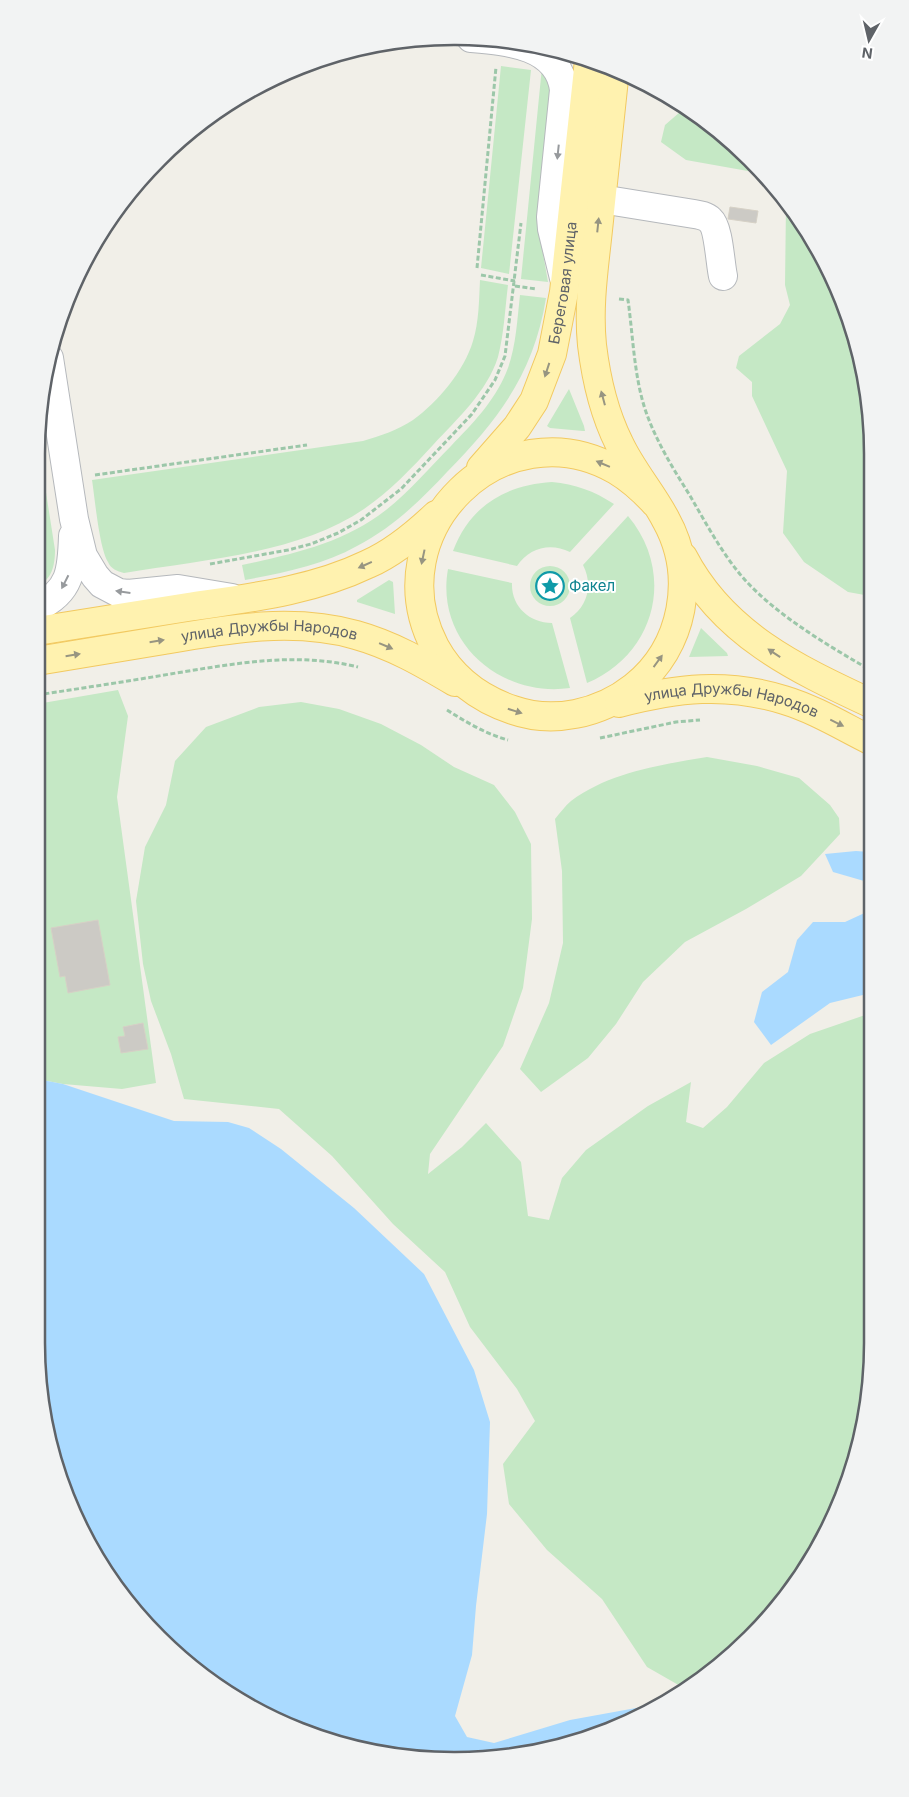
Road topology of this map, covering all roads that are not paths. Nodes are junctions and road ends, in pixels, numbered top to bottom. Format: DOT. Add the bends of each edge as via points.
graph roads {
  1 [pos="545,56"];
  2 [pos="588,68"];
  3 [pos="614,77"];
  4 [pos="563,80"];
  5 [pos="579,152"];
  6 [pos="601,199"];
  7 [pos="723,276"];
  8 [pos="565,284"];
  9 [pos="52,379"];
  10 [pos="470,481"];
  11 [pos="655,503"];
  12 [pos="446,505"];
  13 [pos="74,519"];
  14 [pos="678,549"];
  15 [pos="240,600"];
  16 [pos="45,602"];
  17 [pos="45,630"];
  18 [pos="45,659"];
  19 [pos="487,700"];
  20 [pos="864,700"];
  21 [pos="589,711"];
  22 [pos="864,737"];
  1 -- 4 [label="lane" via="559,70"];
  2 -- 5 [label="main road, Береговая улица"];
  3 -- 6 [label="main road, Береговая улица"];
  4 -- 5 [label="lane"];
  4 -- 8 [label="lane, one-way" via="551,217"];
  5 -- 8 [label="main road, Береговая улица"];
  6 -- 7 [label="lane" via="708,218 715,230"];
  11 -- 6 [label="main road, Береговая улица, one-way" via="631,467 609,419 592,345 591,313"];
  8 -- 10 [label="main road, Береговая улица, one-way" via="552,354 534,401 517,428"];
  9 -- 13 [label="lane"];
  11 -- 10 [label="main road, one-way" via="616,470 601,462 567,454 516,458 484,471"];
  10 -- 12 [label="main road"];
  11 -- 14 [label="main road"];
  12 -- 15 [label="main road, улица Дружбы Народов, one-way" via="422,528 370,564 302,588"];
  12 -- 19 [label="main road, one-way" via="436,520 424,551 419,586 422,611 430,636 447,666"];
  15 -- 13 [label="lane, one-way" via="178,589 118,593 102,584 90,568"];
  13 -- 16 [label="lane, one-way" via="70,572 60,592"];
  20 -- 14 [label="main road, one-way" via="816,678 752,638 706,596"];
  21 -- 14 [label="main road, one-way" via="621,697 634,687 667,648 682,600"];
  15 -- 17 [label="main road, улица Дружбы Народов"];
  18 -- 19 [label="main road, улица Дружбы Народов, one-way" via="227,629 303,627 355,634 380,643 406,654"];
  19 -- 21 [label="main road, one-way" via="519,713 537,716 554,717"];
  21 -- 22 [label="main road, улица Дружбы Народов, one-way" via="679,690 735,689 786,700"];
}
